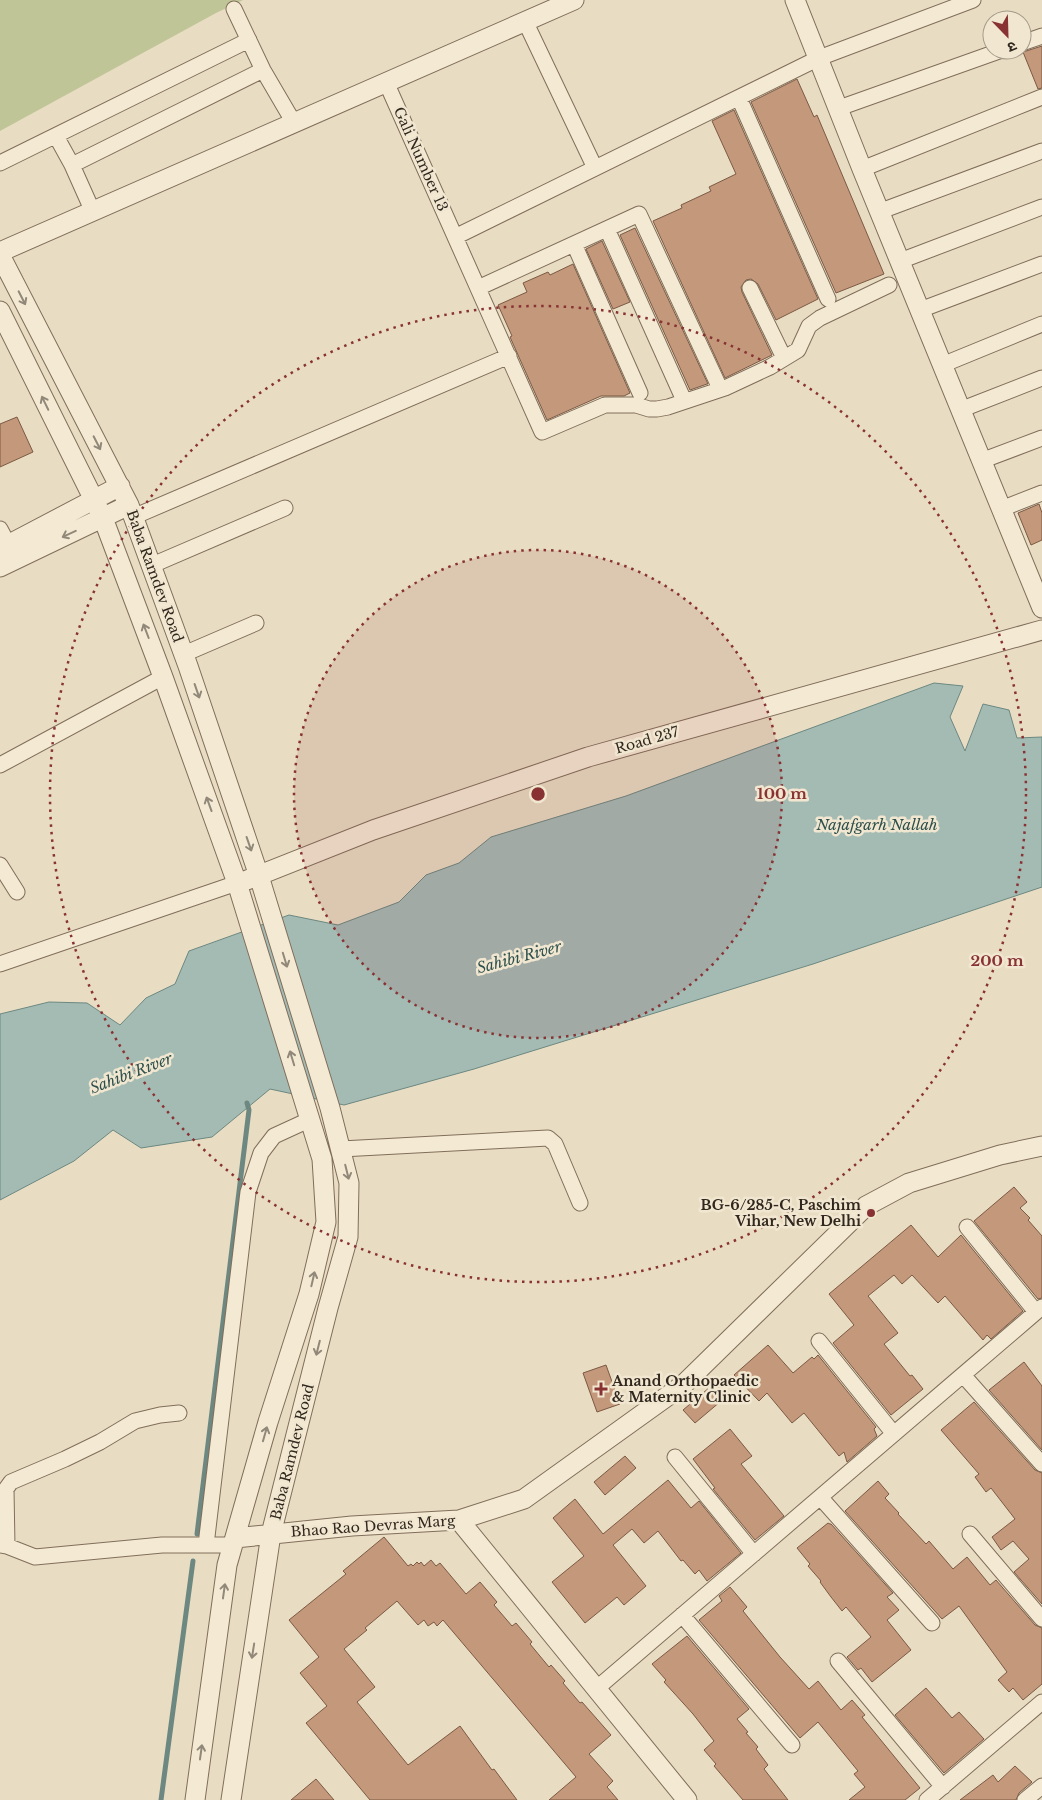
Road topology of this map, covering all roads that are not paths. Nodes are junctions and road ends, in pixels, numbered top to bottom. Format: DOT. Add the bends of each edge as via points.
graph roads {
  1 [pos="574,0"];
  2 [pos="972,0"];
  3 [pos="800,1"];
  4 [pos="234,9"];
  5 [pos="525,21"];
  6 [pos="249,40"];
  7 [pos="982,57"];
  8 [pos="819,58"];
  9 [pos="263,70"];
  10 [pos="386,82"];
  11 [pos="1042,97"];
  12 [pos="739,98"];
  13 [pos="839,108"];
  14 [pos="294,123"];
  15 [pos="56,136"];
  16 [pos="1042,151"];
  17 [pos="0,163"];
  18 [pos="72,165"];
  19 [pos="595,168"];
  20 [pos="862,169"];
  21 [pos="1042,207"];
  22 [pos="881,211"];
  23 [pos="93,212"];
  24 [pos="607,228"];
  25 [pos="455,237"];
  26 [pos="574,244"];
  27 [pos="0,254"];
  28 [pos="900,261"];
  29 [pos="1042,264"];
  30 [pos="889,285"];
  31 [pos="478,288"];
  32 [pos="750,288"];
  33 [pos="828,299"];
  34 [pos="920,310"];
  35 [pos="0,311"];
  36 [pos="1042,324"];
  37 [pos="509,356"];
  38 [pos="784,358"];
  39 [pos="942,364"];
  40 [pos="1042,378"];
  41 [pos="717,382"];
  42 [pos="640,392"];
  43 [pos="682,396"];
  44 [pos="960,410"];
  45 [pos="1042,438"];
  46 [pos="981,461"];
  47 [pos="120,486"];
  48 [pos="1042,493"];
  49 [pos="94,500"];
  50 [pos="285,508"];
  51 [pos="1001,509"];
  52 [pos="131,511"];
  53 [pos="103,518"];
  54 [pos="3,541"];
  55 [pos="150,566"];
  56 [pos="0,567"];
  57 [pos="1037,583"];
  58 [pos="1042,608"];
  59 [pos="256,623"];
  60 [pos="1042,630"];
  61 [pos="184,654"];
  62 [pos="163,677"];
  63 [pos="0,766"];
  64 [pos="0,865"];
  65 [pos="260,876"];
  66 [pos="237,883"];
  67 [pos="17,892"];
  68 [pos="0,964"];
  69 [pos="332,1114"];
  70 [pos="310,1117"];
  71 [pos="1042,1146"];
  72 [pos="341,1149"];
  73 [pos="580,1203"];
  74 [pos="967,1227"];
  75 [pos="1039,1310"];
  76 [pos="819,1342"];
  77 [pos="963,1375"];
  78 [pos="179,1413"];
  79 [pos="894,1434"];
  80 [pos="675,1457"];
  81 [pos="1042,1464"];
  82 [pos="820,1496"];
  83 [pos="459,1520"];
  84 [pos="271,1534"];
  85 [pos="970,1534"];
  86 [pos="234,1542"];
  87 [pos="4,1546"];
  88 [pos="206,1546"];
  89 [pos="754,1554"];
  90 [pos="682,1615"];
  91 [pos="1042,1619"];
  92 [pos="932,1623"];
  93 [pos="838,1661"];
  94 [pos="596,1689"];
  95 [pos="1042,1702"];
  96 [pos="792,1745"];
  97 [pos="1042,1786"];
  98 [pos="943,1787"];
  99 [pos="195,1800"];
  100 [pos="231,1800"];
  101 [pos="687,1800"];
  102 [pos="927,1800"];
  103 [pos="1025,1800"];
  1 -- 5 [label="street"];
  2 -- 8 [label="street"];
  3 -- 8 [label="street"];
  4 -- 6 [label="street"];
  5 -- 10 [label="street"];
  5 -- 19 [label="street"];
  6 -- 9 [label="street"];
  6 -- 15 [label="street"];
  7 -- 13 [label="street"];
  8 -- 12 [label="street"];
  8 -- 13 [label="street"];
  9 -- 14 [label="street"];
  9 -- 18 [label="street"];
  10 -- 14 [label="street"];
  10 -- 25 [label="street, Gali Number 13"];
  11 -- 20 [label="street"];
  12 -- 19 [label="street"];
  12 -- 33 [label="street"];
  13 -- 20 [label="street"];
  14 -- 23 [label="street"];
  15 -- 17 [label="street"];
  15 -- 18 [label="street"];
  16 -- 22 [label="street"];
  18 -- 23 [label="street"];
  19 -- 25 [label="street"];
  20 -- 22 [label="street"];
  21 -- 28 [label="street"];
  22 -- 28 [label="street"];
  23 -- 27 [label="street"];
  24 -- 26 [label="street"];
  24 -- 41 [label="street" via="639,214"];
  24 -- 43 [label="street"];
  25 -- 31 [label="street, Gali Number 13"];
  26 -- 31 [label="street"];
  26 -- 42 [label="street"];
  27 -- 47 [label="street, Baba Ramdev Road, one-way"];
  28 -- 34 [label="street"];
  29 -- 34 [label="street"];
  30 -- 38 [label="street" via="820,318 809,326 798,350"];
  31 -- 37 [label="street, Gali Number 13"];
  32 -- 38 [label="street"];
  34 -- 39 [label="street"];
  49 -- 35 [label="street, one-way"];
  36 -- 39 [label="street"];
  37 -- 38 [label="street, Gali Number 13" via="542,432 605,405 636,405 649,409 668,407 725,388"];
  37 -- 52 [label="street"];
  39 -- 44 [label="street"];
  40 -- 44 [label="street"];
  44 -- 46 [label="street"];
  45 -- 46 [label="street"];
  46 -- 51 [label="street"];
  47 -- 49 [label="street"];
  47 -- 52 [label="street, Baba Ramdev Road"];
  48 -- 51 [label="street"];
  49 -- 53 [label="street"];
  49 -- 54 [label="street"];
  50 -- 55 [label="street"];
  51 -- 57 [label="street"];
  52 -- 53 [label="street"];
  52 -- 55 [label="street, Baba Ramdev Road"];
  53 -- 56 [label="street, one-way"];
  62 -- 53 [label="street, one-way"];
  55 -- 61 [label="street, Baba Ramdev Road"];
  57 -- 58 [label="street"];
  59 -- 61 [label="street"];
  60 -- 65 [label="street, Road 237" via="588,757 372,830"];
  61 -- 65 [label="street, Baba Ramdev Road, one-way"];
  62 -- 63 [label="street"];
  66 -- 62 [label="street, one-way"];
  64 -- 67 [label="street"];
  65 -- 66 [label="street, Road 237"];
  65 -- 69 [label="street, Baba Ramdev Road, one-way"];
  66 -- 68 [label="street"];
  70 -- 66 [label="street, one-way"];
  69 -- 70 [label="street"];
  69 -- 72 [label="street, Baba Ramdev Road"];
  86 -- 70 [label="street, one-way" via="309,1294 326,1222 322,1159"];
  70 -- 88 [label="street" via="274,1136 261,1153 248,1192"];
  71 -- 83 [label="street, Bhao Rao Devras Marg" via="908,1182 866,1206 682,1385 524,1499"];
  72 -- 73 [label="street" via="548,1138 555,1144"];
  72 -- 84 [label="street, Baba Ramdev Road, one-way" via="349,1183 348,1237"];
  74 -- 75 [label="street"];
  75 -- 77 [label="street"];
  76 -- 79 [label="street"];
  77 -- 79 [label="street"];
  77 -- 81 [label="street"];
  78 -- 87 [label="street" via="135,1421 66,1459 11,1482 6,1489"];
  79 -- 82 [label="street"];
  80 -- 89 [label="street"];
  82 -- 89 [label="street"];
  82 -- 92 [label="street"];
  83 -- 84 [label="street, Bhao Rao Devras Marg"];
  83 -- 94 [label="street"];
  84 -- 86 [label="street, Bhao Rao Devras Marg"];
  84 -- 100 [label="street, Baba Ramdev Road, one-way"];
  85 -- 91 [label="street"];
  86 -- 88 [label="street"];
  99 -- 86 [label="street, one-way" via="227,1565"];
  87 -- 88 [label="street" via="35,1557 162,1545"];
  89 -- 90 [label="street"];
  90 -- 94 [label="street"];
  90 -- 96 [label="street"];
  93 -- 98 [label="street"];
  94 -- 101 [label="street"];
  95 -- 98 [label="street"];
  97 -- 103 [label="street"];
  98 -- 102 [label="street"];
}
